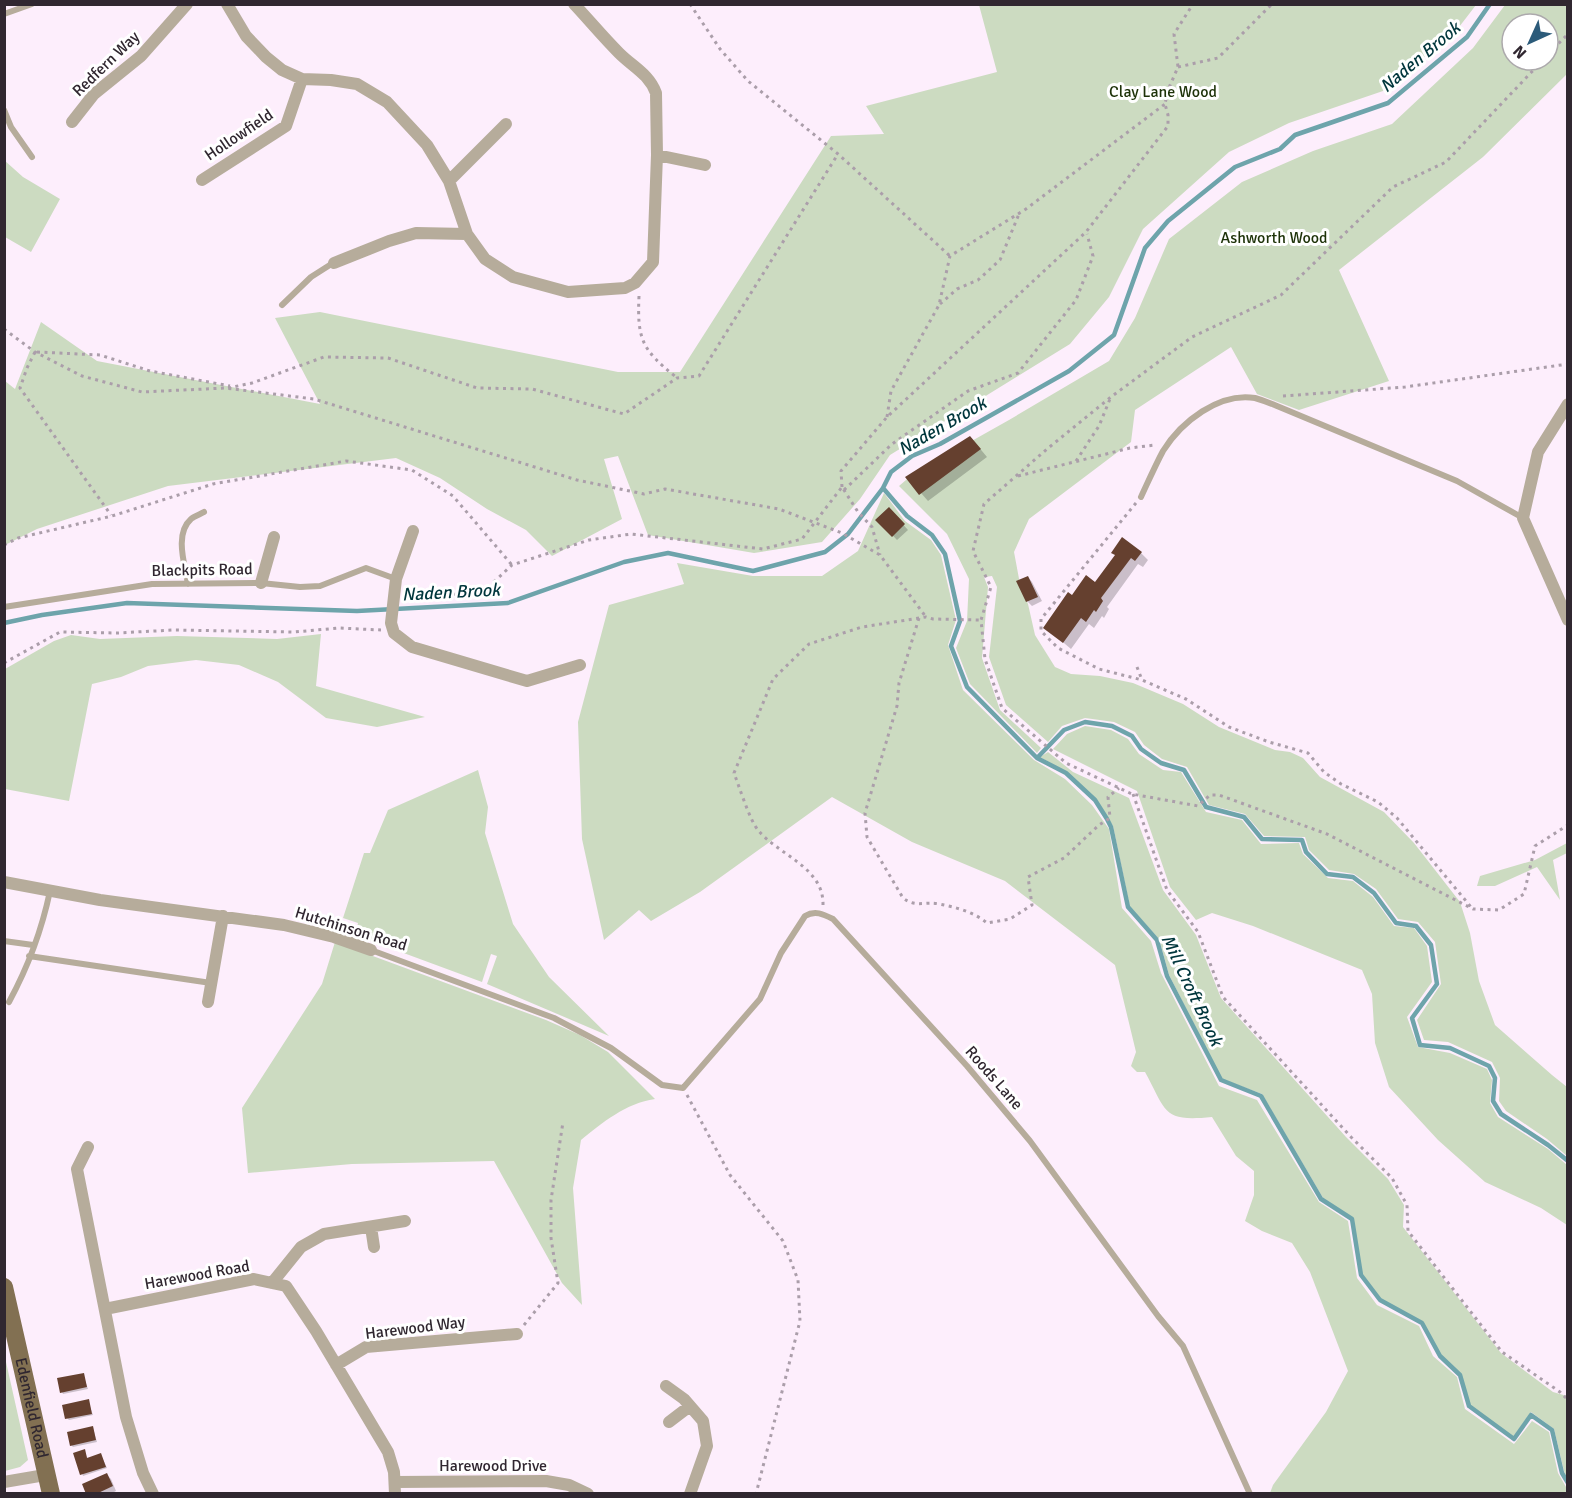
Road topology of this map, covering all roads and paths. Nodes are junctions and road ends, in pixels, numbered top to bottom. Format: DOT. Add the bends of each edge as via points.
graph roads {
  1 [pos="32,4"];
  2 [pos="188,4"];
  3 [pos="227,4"];
  4 [pos="574,4"];
  5 [pos="690,4"];
  6 [pos="1193,4"];
  7 [pos="1272,4"];
  8 [pos="4,14"];
  9 [pos="1178,67"];
  10 [pos="1531,72"];
  11 [pos="302,79"];
  12 [pos="1165,104"];
  13 [pos="4,110"];
  14 [pos="72,122"];
  15 [pos="506,124"];
  16 [pos="838,154"];
  17 [pos="657,155"];
  18 [pos="32,157"];
  19 [pos="705,165"];
  20 [pos="202,180"];
  21 [pos="449,181"];
  22 [pos="1020,212"];
  23 [pos="1086,232"];
  24 [pos="467,234"];
  25 [pos="950,256"];
  26 [pos="334,262"];
  27 [pos="635,283"];
  28 [pos="282,304"];
  29 [pos="939,305"];
  30 [pos="4,329"];
  31 [pos="35,352"];
  32 [pos="1568,364"];
  33 [pos="677,378"];
  34 [pos="230,386"];
  35 [pos="225,388"];
  36 [pos="1111,397"];
  37 [pos="1255,398"];
  38 [pos="1568,404"];
  39 [pos="887,417"];
  40 [pos="1168,444"];
  41 [pos="1075,462"];
  42 [pos="1016,476"];
  43 [pos="843,489"];
  44 [pos="1141,497"];
  45 [pos="204,512"];
  46 [pos="112,516"];
  47 [pos="1523,518"];
  48 [pos="814,521"];
  49 [pos="413,531"];
  50 [pos="274,537"];
  51 [pos="4,545"];
  52 [pos="880,555"];
  53 [pos="512,565"];
  54 [pos="261,583"];
  55 [pos="188,584"];
  56 [pos="395,584"];
  57 [pos="4,607"];
  58 [pos="926,617"];
  59 [pos="919,618"];
  60 [pos="979,619"];
  61 [pos="1568,620"];
  62 [pos="393,627"];
  63 [pos="4,663"];
  64 [pos="580,665"];
  65 [pos="1137,667"];
  66 [pos="1142,680"];
  67 [pos="1119,788"];
  68 [pos="1132,794"];
  69 [pos="1568,825"];
  70 [pos="4,882"];
  71 [pos="50,891"];
  72 [pos="1473,909"];
  73 [pos="822,913"];
  74 [pos="223,916"];
  75 [pos="4,941"];
  76 [pos="33,945"];
  77 [pos="371,950"];
  78 [pos="29,956"];
  79 [pos="212,983"];
  80 [pos="9,1002"];
  81 [pos="208,1002"];
  82 [pos="683,1088"];
  83 [pos="563,1122"];
  84 [pos="88,1147"];
  85 [pos="405,1221"];
  86 [pos="370,1227"];
  87 [pos="374,1247"];
  88 [pos="272,1282"];
  89 [pos="4,1287"];
  90 [pos="105,1309"];
  91 [pos="518,1334"];
  92 [pos="502,1335"];
  93 [pos="503,1349"];
  94 [pos="336,1365"];
  95 [pos="666,1386"];
  96 [pos="1568,1400"];
  97 [pos="690,1406"];
  98 [pos="669,1422"];
  99 [pos="45,1475"];
  100 [pos="4,1482"];
  101 [pos="395,1488"];
  102 [pos="51,1494"];
  103 [pos="153,1494"];
  104 [pos="588,1494"];
  105 [pos="690,1494"];
  106 [pos="756,1494"];
  107 [pos="1250,1494"];
  1 -- 8 [label="lane"];
  2 -- 14 [label="street, Redfern Way" via="141,56 94,94"];
  3 -- 11 [label="street" via="246,36 266,57"];
  4 -- 17 [label="street" via="653,84"];
  5 -- 16 [label="path" via="720,49 748,81"];
  6 -- 9 [label="path" via="1174,34"];
  7 -- 9 [label="path" via="1218,58"];
  9 -- 12 [label="path"];
  10 -- 36 [label="path" via="1446,162 1393,187 1281,295 1192,337"];
  11 -- 20 [label="street, Hollowfield" via="286,126"];
  11 -- 21 [label="street" via="357,84 387,102 427,146"];
  12 -- 22 [label="path"];
  12 -- 23 [label="path" via="1168,126"];
  13 -- 18 [label="lane" via="10,127"];
  15 -- 21 [label="street"];
  16 -- 25 [label="path"];
  16 -- 33 [label="path" via="699,376"];
  17 -- 19 [label="street"];
  17 -- 27 [label="street" via="653,262"];
  21 -- 24 [label="street"];
  22 -- 25 [label="path"];
  22 -- 29 [label="path" via="1000,260 978,280 957,289"];
  23 -- 39 [label="path"];
  23 -- 43 [label="path" via="1093,256 1076,300 1018,374 968,391 892,444"];
  24 -- 26 [label="street" via="416,233"];
  24 -- 27 [label="street" via="484,259 513,277 568,292 625,288"];
  25 -- 29 [label="path"];
  26 -- 28 [label="lane"];
  27 -- 33 [label="path" via="642,341 656,361"];
  29 -- 39 [label="path" via="891,391"];
  30 -- 31 [label="path"];
  31 -- 34 [label="path" via="100,355 150,371"];
  31 -- 35 [label="path" via="82,376 142,392"];
  31 -- 46 [label="path" via="20,388"];
  32 -- 37 [label="path" via="1405,387"];
  33 -- 35 [label="path" via="624,414 532,389 477,388 388,358 324,357 252,383"];
  35 -- 48 [label="path" via="314,399 577,480 644,494 665,489 779,509"];
  36 -- 41 [label="path" via="1099,426"];
  36 -- 42 [label="path"];
  37 -- 40 [label="lane" via="1224,399 1189,422"];
  37 -- 47 [label="lane" via="1457,481"];
  38 -- 47 [label="street" via="1538,452"];
  39 -- 43 [label="path" via="841,471"];
  40 -- 41 [label="path" via="1130,448"];
  40 -- 44 [label="lane"];
  41 -- 42 [label="path"];
  42 -- 60 [label="path" via="984,504 973,551 991,587"];
  43 -- 48 [label="path"];
  43 -- 52 [label="path" via="872,527"];
  44 -- 66 [label="path" via="1041,619 1041,631 1058,648 1099,669"];
  45 -- 55 [label="lane" via="191,519 183,532"];
  46 -- 51 [label="path" via="43,531"];
  46 -- 53 [label="path" via="213,484 346,461 412,470 453,496"];
  47 -- 61 [label="street"];
  48 -- 52 [label="path"];
  48 -- 53 [label="path" via="802,539 763,549 631,534 589,540"];
  49 -- 56 [label="street"];
  50 -- 54 [label="street"];
  52 -- 58 [label="path"];
  53 -- 56 [label="path" via="484,591 438,596"];
  54 -- 55 [label="lane, Blackpits Road"];
  54 -- 56 [label="lane, Blackpits Road" via="320,586 366,568"];
  55 -- 57 [label="lane, Blackpits Road" via="152,584"];
  56 -- 62 [label="street"];
  58 -- 59 [label="path"];
  58 -- 60 [label="path"];
  59 -- 67 [label="path" via="865,813 867,837 903,898 911,904 937,904 978,915 987,923 1010,919 1032,905 1028,877 1064,858 1110,818 1108,797"];
  59 -- 73 [label="path" via="862,627 809,644 773,678 734,773 757,829 812,874 823,896"];
  60 -- 67 [label="path" via="985,659 1002,708 1066,763"];
  62 -- 63 [label="path" via="271,633 60,632"];
  62 -- 64 [label="street" via="412,647 527,681"];
  65 -- 66 [label="path"];
  66 -- 72 [label="path" via="1186,699 1229,727 1308,753 1324,772 1378,802 1397,818"];
  67 -- 68 [label="path"];
  68 -- 72 [label="path" via="1198,806 1210,795 1219,795 1327,834"];
  68 -- 96 [label="path" via="1167,890 1198,932 1223,997 1392,1178 1407,1206 1408,1232 1502,1352"];
  69 -- 72 [label="path" via="1535,846 1524,894 1498,910"];
  70 -- 71 [label="street, Hutchinson Road"];
  71 -- 74 [label="street, Hutchinson Road"];
  71 -- 76 [label="lane"];
  73 -- 82 [label="lane" via="805,916 781,953 760,999"];
  73 -- 107 [label="lane, Roods Lane" via="833,919 880,969 1030,1141 1183,1346"];
  74 -- 77 [label="street, Hutchinson Road" via="284,925"];
  74 -- 79 [label="street"];
  75 -- 76 [label="lane"];
  76 -- 78 [label="lane"];
  77 -- 82 [label="lane, Hutchinson Road" via="554,1018 611,1048 662,1085"];
  78 -- 79 [label="lane"];
  78 -- 80 [label="lane"];
  79 -- 81 [label="street"];
  82 -- 106 [label="path" via="730,1175 783,1241 798,1280 800,1321"];
  83 -- 91 [label="path" via="551,1200 551,1238 558,1283"];
  84 -- 90 [label="street" via="77,1169"];
  85 -- 86 [label="street"];
  86 -- 87 [label="street"];
  86 -- 88 [label="street" via="324,1234 301,1247"];
  88 -- 90 [label="street, Harewood Road" via="254,1279"];
  88 -- 94 [label="street, Harewood Road" via="286,1286"];
  89 -- 99 [label="main road, Edenfield Road"];
  90 -- 103 [label="street" via="126,1418 142,1473"];
  91 -- 92 [label="street, Harewood Way"];
  92 -- 93 [label="street"];
  92 -- 94 [label="street, Harewood Way" via="366,1347"];
  94 -- 101 [label="street, Harewood Road" via="388,1452"];
  95 -- 97 [label="street"];
  97 -- 98 [label="street"];
  97 -- 105 [label="street" via="703,1420 708,1446"];
  99 -- 100 [label="street"];
  99 -- 102 [label="main road, Edenfield Road"];
  101 -- 104 [label="street, Harewood Drive" via="546,1481"];
}
